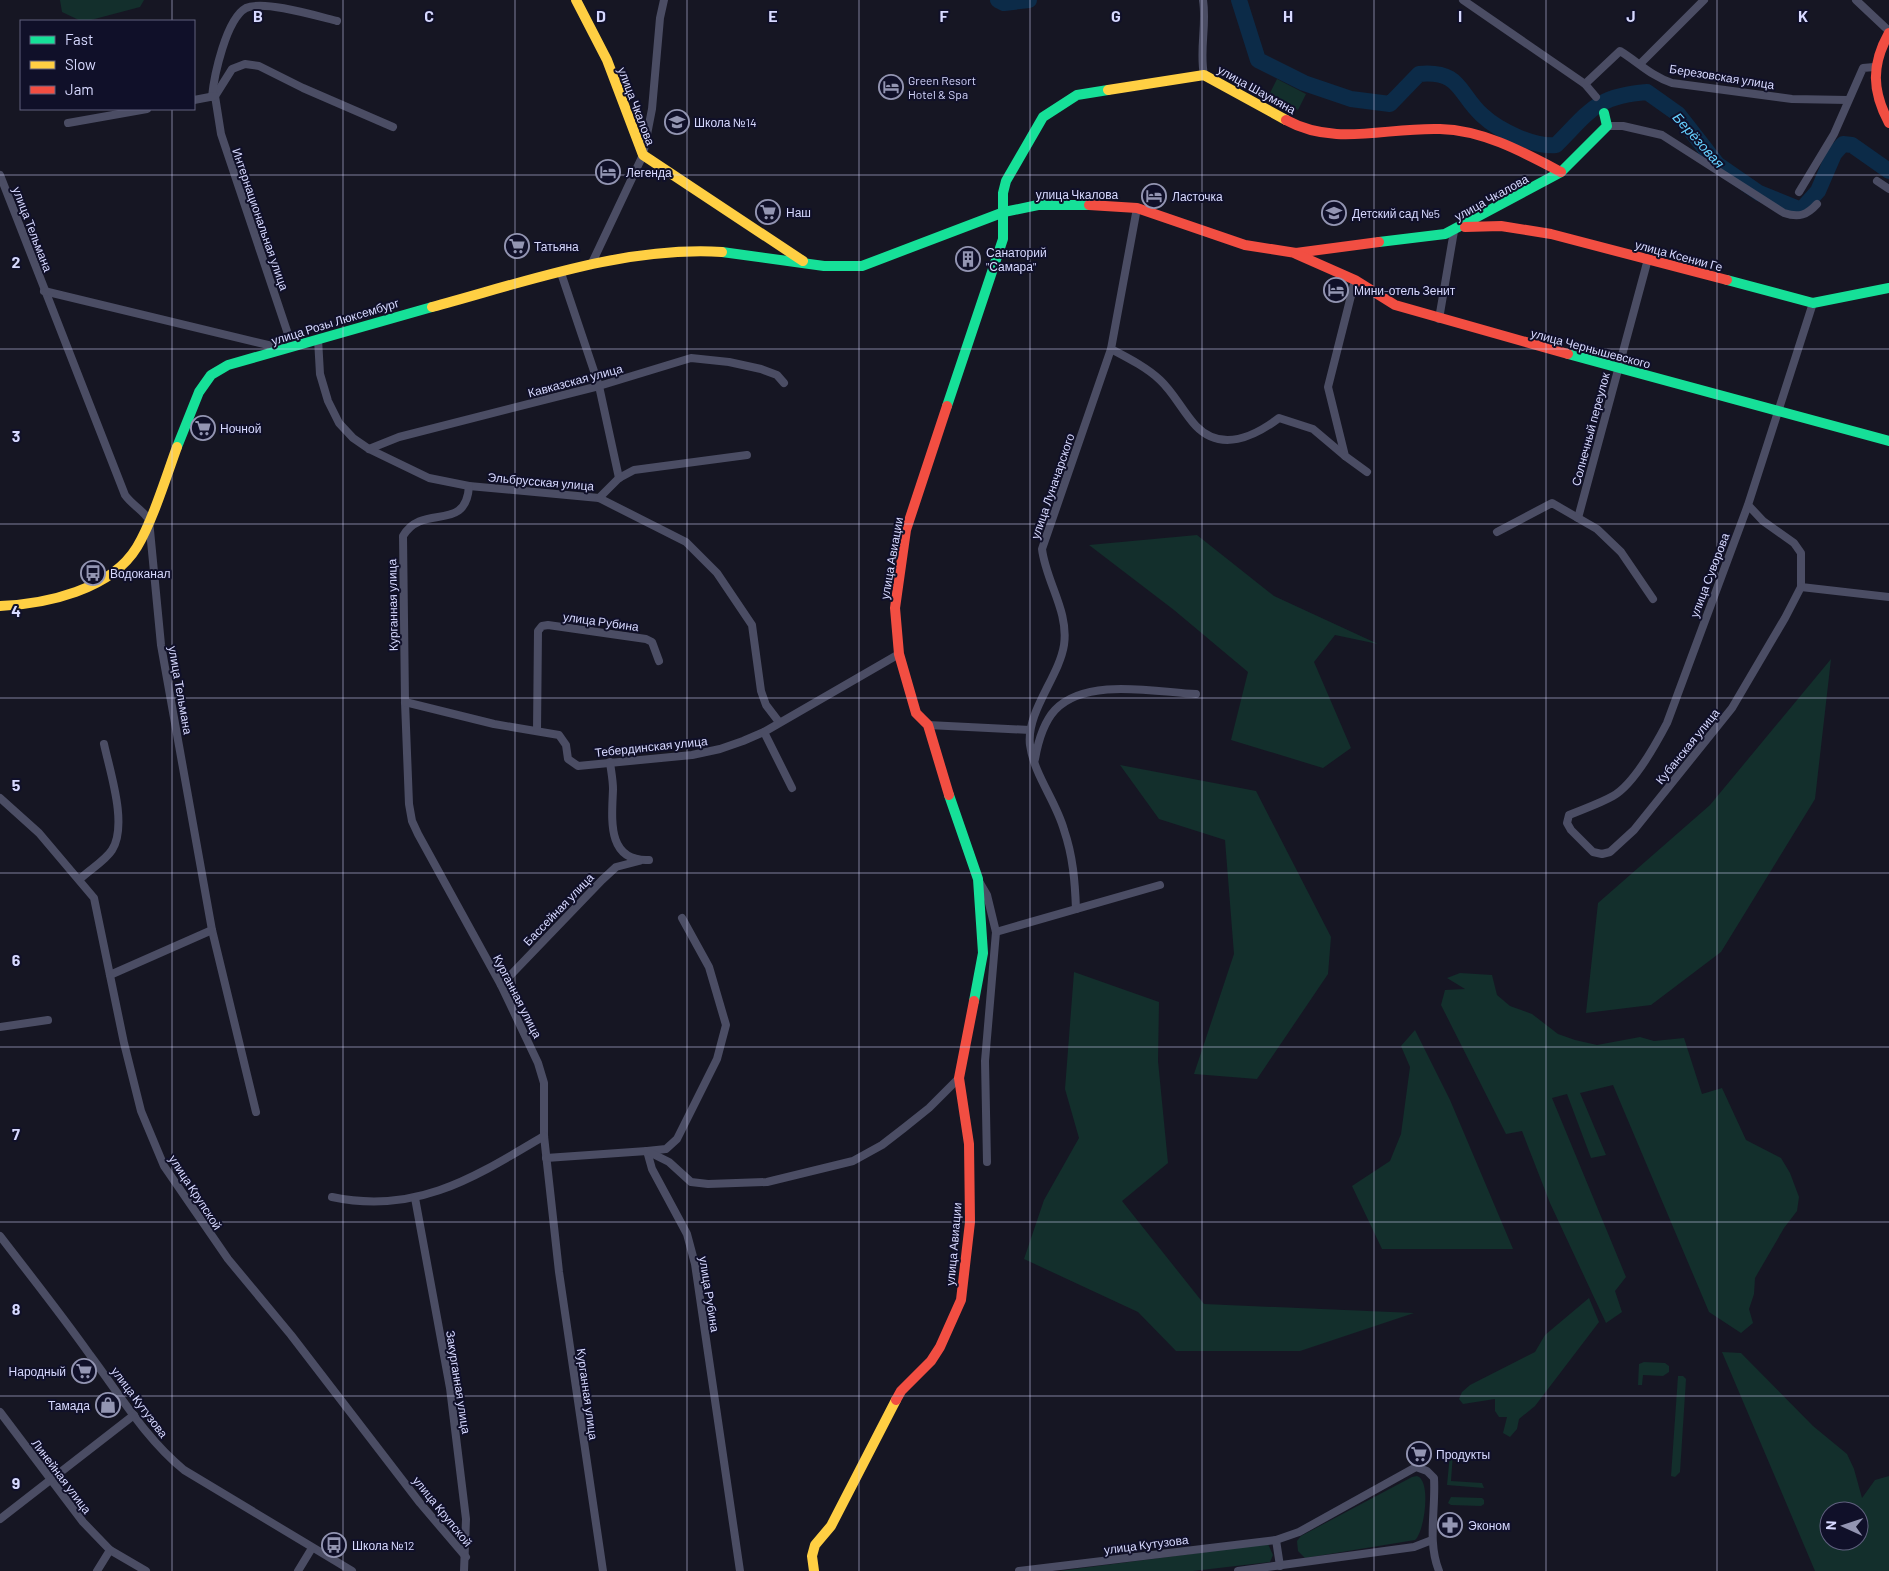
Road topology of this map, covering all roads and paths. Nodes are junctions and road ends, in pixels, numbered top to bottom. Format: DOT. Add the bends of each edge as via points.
graph roads {
  1 [pos="576,0"];
  2 [pos="664,0"];
  3 [pos="1203,0"];
  4 [pos="1463,0"];
  5 [pos="1704,0"];
  6 [pos="1856,0"];
  7 [pos="337,21"];
  8 [pos="1889,32"];
  9 [pos="1640,64"];
  10 [pos="1874,67"];
  11 [pos="1204,75"];
  12 [pos="1585,84"];
  13 [pos="213,97"];
  14 [pos="1596,97"];
  15 [pos="195,100"];
  16 [pos="1848,100"];
  17 [pos="141,110"];
  18 [pos="1604,113"];
  19 [pos="1889,122"];
  20 [pos="68,123"];
  21 [pos="1607,126"];
  22 [pos="393,127"];
  23 [pos="643,155"];
  24 [pos="1561,172"];
  25 [pos="0,175"];
  26 [pos="1877,181"];
  27 [pos="1889,189"];
  28 [pos="1799,192"];
  29 [pos="1817,204"];
  30 [pos="1137,208"];
  31 [pos="1004,212"];
  32 [pos="1458,229"];
  33 [pos="1296,253"];
  34 [pos="1648,260"];
  35 [pos="806,262"];
  36 [pos="591,265"];
  37 [pos="561,273"];
  38 [pos="1355,280"];
  39 [pos="1889,288"];
  40 [pos="44,291"];
  41 [pos="1813,303"];
  42 [pos="1439,319"];
  43 [pos="318,339"];
  44 [pos="289,348"];
  45 [pos="1111,349"];
  46 [pos="1618,368"];
  47 [pos="784,383"];
  48 [pos="599,386"];
  49 [pos="1779,412"];
  50 [pos="1889,441"];
  51 [pos="369,449"];
  52 [pos="747,455"];
  53 [pos="1345,456"];
  54 [pos="1367,472"];
  55 [pos="619,478"];
  56 [pos="469,486"];
  57 [pos="599,498"];
  58 [pos="1748,505"];
  59 [pos="1578,518"];
  60 [pos="149,520"];
  61 [pos="1497,532"];
  62 [pos="1801,587"];
  63 [pos="1889,597"];
  64 [pos="1653,599"];
  65 [pos="0,606"];
  66 [pos="899,654"];
  67 [pos="659,661"];
  68 [pos="1196,694"];
  69 [pos="405,702"];
  70 [pos="779,722"];
  71 [pos="928,725"];
  72 [pos="1030,730"];
  73 [pos="536,731"];
  74 [pos="764,732"];
  75 [pos="104,744"];
  76 [pos="1034,761"];
  77 [pos="610,762"];
  78 [pos="792,788"];
  79 [pos="0,798"];
  80 [pos="1569,815"];
  81 [pos="649,860"];
  82 [pos="640,861"];
  83 [pos="80,879"];
  84 [pos="978,879"];
  85 [pos="1160,885"];
  86 [pos="1076,909"];
  87 [pos="682,918"];
  88 [pos="212,930"];
  89 [pos="996,932"];
  90 [pos="110,975"];
  91 [pos="501,985"];
  92 [pos="48,1020"];
  93 [pos="0,1027"];
  94 [pos="959,1078"];
  95 [pos="256,1112"];
  96 [pos="544,1136"];
  97 [pos="647,1151"];
  98 [pos="546,1158"];
  99 [pos="987,1162"];
  100 [pos="332,1197"];
  101 [pos="415,1198"];
  102 [pos="0,1236"];
  103 [pos="0,1412"];
  104 [pos="134,1415"];
  105 [pos="50,1480"];
  106 [pos="0,1520"];
  107 [pos="1276,1540"];
  108 [pos="1432,1540"];
  109 [pos="312,1548"];
  110 [pos="110,1550"];
  111 [pos="466,1557"];
  112 [pos="1280,1566"];
  113 [pos="97,1571"];
  114 [pos="146,1571"];
  115 [pos="298,1571"];
  116 [pos="352,1571"];
  117 [pos="464,1571"];
  118 [pos="603,1571"];
  119 [pos="740,1571"];
  120 [pos="814,1571"];
  121 [pos="1019,1571"];
  122 [pos="1238,1571"];
  123 [pos="1439,1571"];
  1 -- 23 [label="street, улица Чкалова" via="607,60"];
  2 -- 23 [label="street" via="652,110"];
  3 -- 11 [label="street" via="1201,57"];
  4 -- 12 [label="street"];
  5 -- 9 [label="street"];
  6 -- 8 [label="street"];
  7 -- 13 [label="street, Интернациональная улица" via="264,5 245,8 230,26 214,77"];
  8 -- 10 [label="street" via="1877,52"];
  9 -- 12 [label="street, Березовская улица" via="1620,51"];
  9 -- 16 [label="street, Березовская улица" via="1657,78 1689,86 1792,100"];
  10 -- 16 [label="street" via="1863,68"];
  10 -- 19 [label="street" via="1879,106"];
  11 -- 24 [label="street, улица Шаумяна" via="1316,133 1335,135 1441,129 1480,135"];
  11 -- 31 [label="street, улица Шаумяна" via="1077,95 1043,117 1006,181"];
  12 -- 14 [label="street"];
  13 -- 15 [label="street"];
  13 -- 22 [label="street" via="232,69 245,64 259,66"];
  13 -- 44 [label="street, Интернациональная улица" via="221,134"];
  16 -- 28 [label="street" via="1834,134"];
  17 -- 20 [label="street"];
  18 -- 21 [label="street"];
  21 -- 24 [label="street, улица Чкалова"];
  21 -- 29 [label="street" via="1623,126 1662,135 1784,213 1802,216"];
  23 -- 35 [label="street, улица Чкалова"];
  23 -- 36 [label="street"];
  24 -- 32 [label="street, улица Чкалова"];
  25 -- 40 [label="street, улица Тельмана"];
  26 -- 27 [label="street"];
  30 -- 31 [label="street, улица Чкалова" via="1038,205"];
  30 -- 33 [label="street, улица Чкалова" via="1245,245"];
  30 -- 45 [label="street, улица Луначарского"];
  31 -- 35 [label="street, улица Чкалова" via="862,266 833,268"];
  31 -- 66 [label="street, улица Авиации" via="1003,239 906,530 895,608"];
  32 -- 33 [label="street, улица Чкалова" via="1445,234"];
  32 -- 34 [label="street, улица Ксении Ге" via="1484,225 1521,228"];
  32 -- 42 [label="street"];
  33 -- 38 [label="street, улица Чернышевского"];
  34 -- 41 [label="street, улица Ксении Ге"];
  34 -- 46 [label="street, Солнечный переулок"];
  35 -- 36 [label="street, улица Розы Люксембург" via="732,253 686,252 648,254"];
  36 -- 37 [label="street, улица Розы Люксембург"];
  37 -- 43 [label="street, улица Розы Люксембург" via="403,313"];
  37 -- 48 [label="street"];
  38 -- 42 [label="street, улица Чернышевского" via="1395,305"];
  38 -- 53 [label="street" via="1328,387"];
  39 -- 41 [label="street, улица Ксении Ге"];
  40 -- 44 [label="street, улица Тельмана"];
  40 -- 60 [label="street, улица Тельмана" via="125,495"];
  41 -- 49 [label="street, улица Суворова"];
  42 -- 46 [label="street, улица Чернышевского"];
  43 -- 44 [label="street, улица Розы Люксембург"];
  43 -- 51 [label="street, Эльбрусская улица" via="320,374 328,401 340,423"];
  44 -- 60 [label="street, улица Розы Люксембург" via="228,365 211,375 199,392"];
  45 -- 53 [label="street" via="1160,380 1196,426 1210,437 1227,441 1245,438 1261,432 1279,418 1313,429"];
  45 -- 72 [label="street, улица Луначарского" via="1042,549 1044,568 1066,630 1064,647"];
  46 -- 49 [label="street, улица Чернышевского"];
  46 -- 59 [label="street, Солнечный переулок"];
  47 -- 48 [label="street, Кавказская улица" via="777,375 761,369 691,358"];
  48 -- 51 [label="street, Кавказская улица" via="417,432"];
  48 -- 55 [label="street"];
  49 -- 50 [label="street, улица Чернышевского"];
  49 -- 58 [label="street, улица Суворова"];
  51 -- 56 [label="street, Эльбрусская улица" via="429,478"];
  52 -- 55 [label="street" via="634,470"];
  53 -- 54 [label="street"];
  55 -- 57 [label="street"];
  56 -- 57 [label="street, Эльбрусская улица"];
  56 -- 69 [label="street, Курганная улица" via="468,500 463,508 455,513 417,521 403,536"];
  57 -- 70 [label="street, Эльбрусская улица" via="686,542 717,573 752,625 761,691"];
  58 -- 62 [label="street, Кубанская улица" via="1794,543 1801,553"];
  58 -- 80 [label="street, улица Суворова" via="1667,723 1624,787 1614,796"];
  59 -- 61 [label="street" via="1552,503"];
  59 -- 64 [label="street" via="1596,529 1621,552"];
  60 -- 65 [label="street, улица Розы Люксембург" via="132,553 105,576 45,602"];
  60 -- 88 [label="street, улица Тельмана" via="161,645"];
  62 -- 63 [label="street"];
  62 -- 80 [label="street, Кубанская улица" via="1732,708 1634,830 1610,852 1593,852 1571,830 1567,823"];
  66 -- 70 [label="street, Тебердинская улица"];
  66 -- 71 [label="street, улица Авиации" via="916,713"];
  67 -- 73 [label="street, улица Рубина" via="652,642 646,638 542,626 538,631"];
  68 -- 76 [label="street" via="1107,689 1089,691 1055,709 1044,728"];
  69 -- 73 [label="street, Тебердинская улица"];
  69 -- 91 [label="street, Курганная улица" via="412,821"];
  70 -- 74 [label="street, Тебердинская улица"];
  71 -- 72 [label="street"];
  71 -- 84 [label="street, улица Авиации" via="956,821"];
  72 -- 76 [label="street, улица Луначарского"];
  73 -- 77 [label="street, Тебердинская улица" via="559,735 572,764"];
  74 -- 77 [label="street, Тебердинская улица" via="710,751"];
  74 -- 78 [label="street"];
  75 -- 83 [label="street" via="118,816 118,836 111,851"];
  76 -- 86 [label="street, улица Луначарского" via="1064,829 1074,874"];
  77 -- 82 [label="street" via="614,837 621,850"];
  79 -- 83 [label="street, улица Крупской"];
  81 -- 82 [label="street"];
  82 -- 91 [label="street, Бассейная улица" via="616,867"];
  83 -- 90 [label="street, улица Крупской" via="94,898"];
  84 -- 89 [label="street, улица Авиации" via="987,895"];
  84 -- 94 [label="street, улица Авиации" via="983,953"];
  85 -- 86 [label="street"];
  86 -- 89 [label="street"];
  87 -- 97 [label="street" via="708,968 726,1025 717,1059 677,1139 666,1149"];
  88 -- 90 [label="street"];
  88 -- 95 [label="street, улица Тельмана"];
  89 -- 99 [label="street, улица Авиации" via="985,1061"];
  90 -- 111 [label="street, улица Крупской" via="142,1111 164,1166 228,1259"];
  91 -- 96 [label="street, Курганная улица" via="538,1062 544,1083"];
  92 -- 93 [label="street"];
  94 -- 97 [label="street" via="929,1108 882,1145 853,1162 785,1178 767,1182 691,1182 669,1162"];
  94 -- 120 [label="street, улица Авиации" via="969,1144 970,1212 961,1300 940,1347 931,1361 901,1391 831,1526 815,1543 811,1558"];
  96 -- 98 [label="street, Курганная улица"];
  96 -- 101 [label="street" via="472,1178"];
  97 -- 98 [label="street"];
  97 -- 119 [label="street, улица Рубина" via="652,1169 687,1234 695,1264"];
  98 -- 118 [label="street, Курганная улица" via="558,1272"];
  100 -- 101 [label="street" via="355,1202"];
  101 -- 111 [label="street, Закурганная улица" via="450,1388 466,1519"];
  102 -- 104 [label="street, улица Кутузова"];
  103 -- 105 [label="street, Линейная улица"];
  104 -- 105 [label="street"];
  104 -- 109 [label="street, улица Кутузова" via="149,1437 184,1470"];
  105 -- 106 [label="street"];
  105 -- 110 [label="street, Линейная улица"];
  107 -- 108 [label="street, улица Кутузова" via="1299,1532 1416,1468 1427,1471 1434,1478"];
  107 -- 112 [label="street"];
  107 -- 121 [label="street, улица Кутузова"];
  108 -- 112 [label="street" via="1414,1547"];
  108 -- 123 [label="street, улица Кутузова"];
  109 -- 115 [label="street"];
  109 -- 116 [label="street, улица Кутузова"];
  110 -- 113 [label="street"];
  110 -- 114 [label="street, Линейная улица"];
  111 -- 117 [label="street, Закурганная улица"];
  112 -- 122 [label="street"];
}
